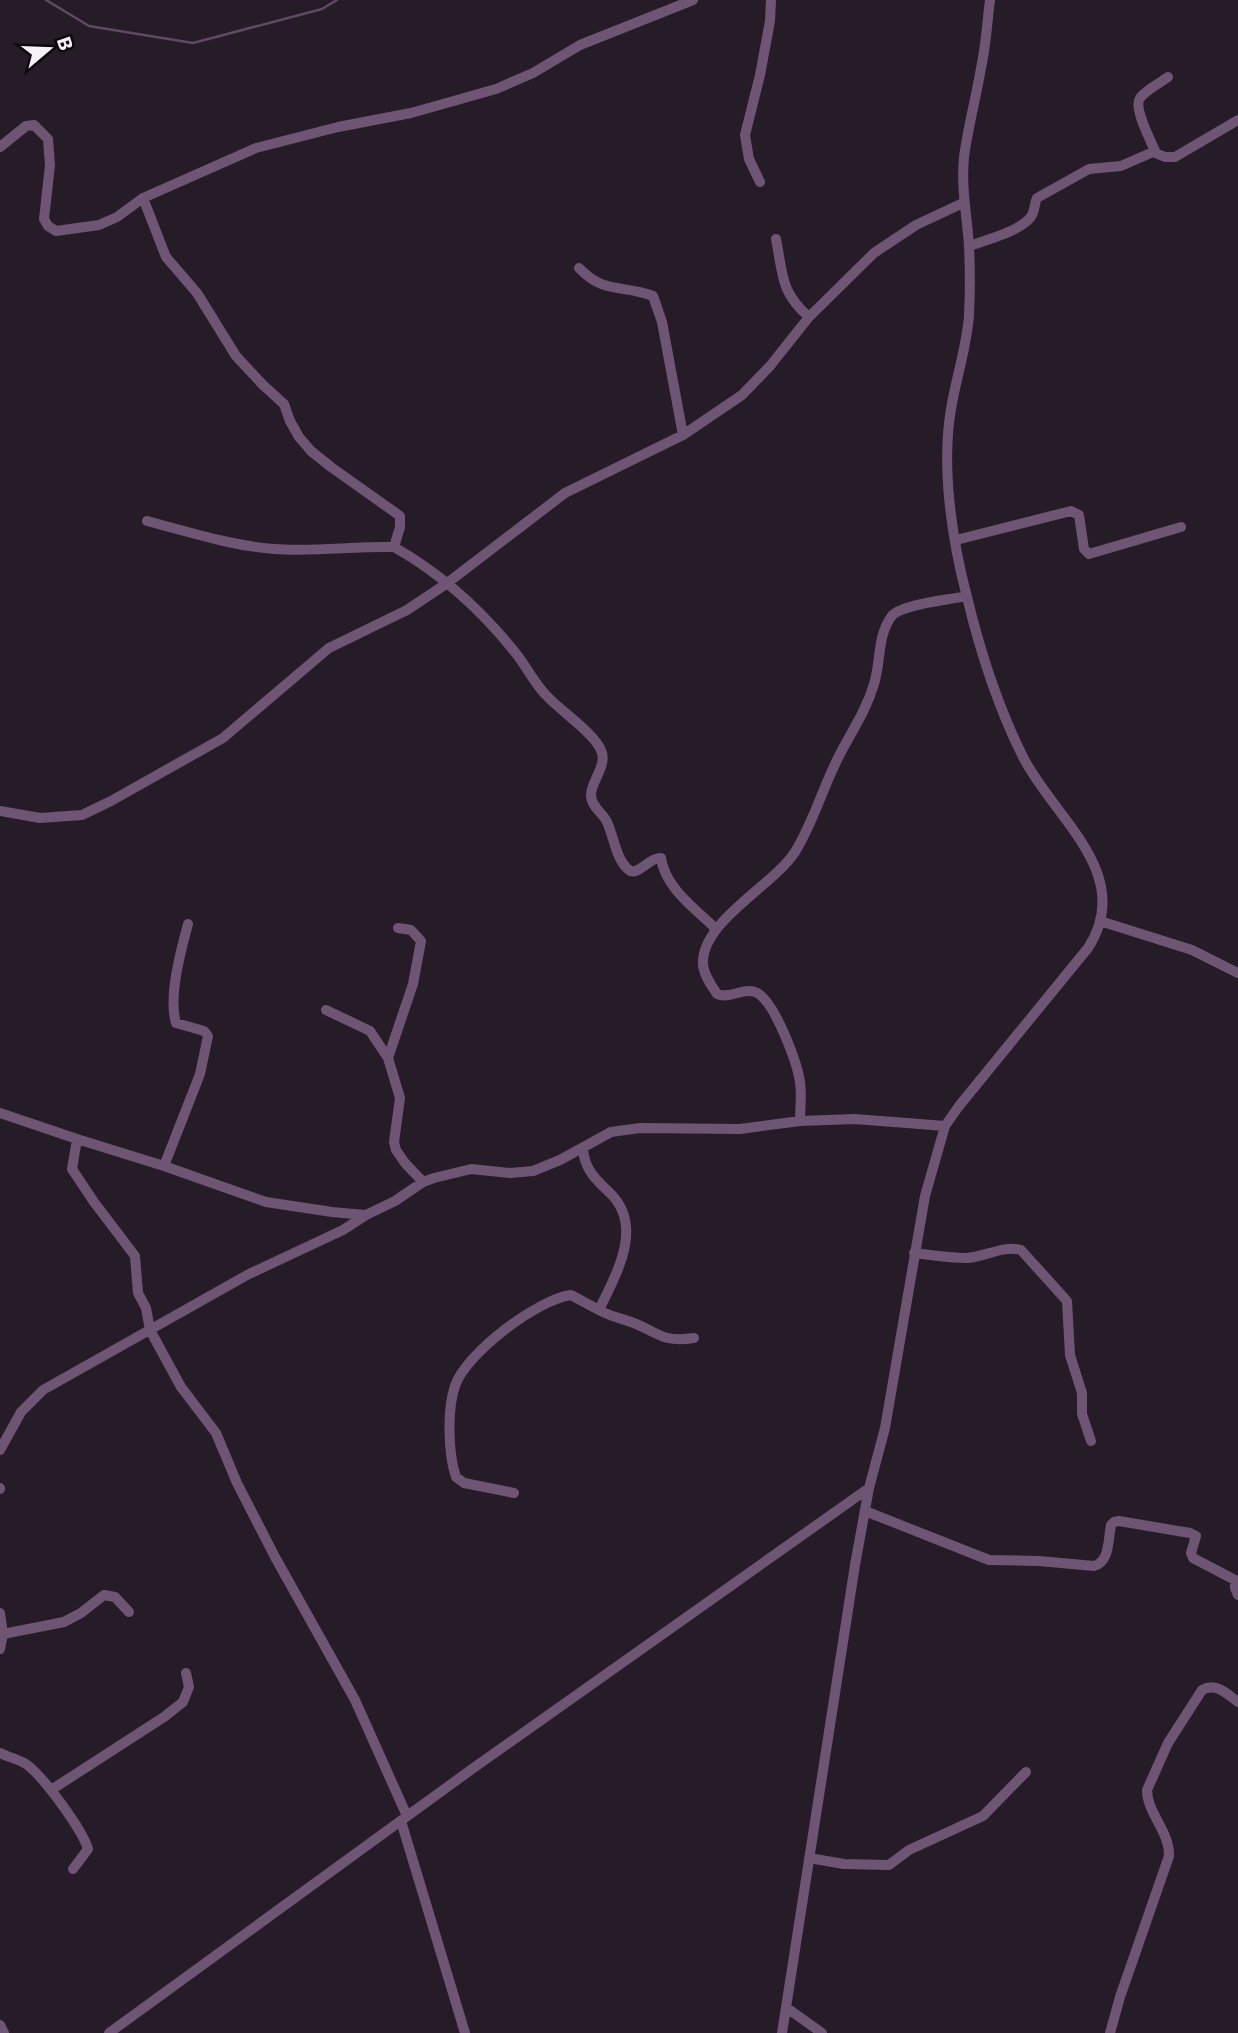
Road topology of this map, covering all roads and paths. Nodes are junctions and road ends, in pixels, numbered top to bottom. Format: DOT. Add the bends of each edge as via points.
graph roads {
  1 [pos="693,0"];
  2 [pos="771,0"];
  3 [pos="990,0"];
  4 [pos="1168,77"];
  5 [pos="1238,120"];
  6 [pos="0,147"];
  7 [pos="1156,153"];
  8 [pos="760,182"];
  9 [pos="143,198"];
  10 [pos="963,203"];
  11 [pos="776,239"];
  12 [pos="969,246"];
  13 [pos="579,268"];
  14 [pos="809,317"];
  15 [pos="683,435"];
  16 [pos="147,521"];
  17 [pos="1181,527"];
  18 [pos="956,540"];
  19 [pos="394,547"];
  20 [pos="446,584"];
  21 [pos="966,596"];
  22 [pos="0,811"];
  23 [pos="1100,921"];
  24 [pos="188,924"];
  25 [pos="398,928"];
  26 [pos="716,929"];
  27 [pos="1237,969"];
  28 [pos="326,1010"];
  29 [pos="388,1058"];
  30 [pos="0,1112"];
  31 [pos="800,1121"];
  32 [pos="945,1126"];
  33 [pos="77,1139"];
  34 [pos="583,1148"];
  35 [pos="164,1166"];
  36 [pos="423,1182"];
  37 [pos="366,1215"];
  38 [pos="914,1253"];
  39 [pos="599,1310"];
  40 [pos="150,1331"];
  41 [pos="694,1338"];
  42 [pos="1090,1441"];
  43 [pos="0,1450"];
  44 [pos="869,1488"];
  45 [pos="514,1493"];
  46 [pos="865,1511"];
  47 [pos="1238,1595"];
  48 [pos="130,1612"];
  49 [pos="0,1613"];
  50 [pos="3,1634"];
  51 [pos="0,1649"];
  52 [pos="186,1673"];
  53 [pos="1238,1702"];
  54 [pos="0,1753"];
  55 [pos="1026,1772"];
  56 [pos="51,1790"];
  57 [pos="404,1819"];
  58 [pos="809,1858"];
  59 [pos="73,1869"];
  60 [pos="787,2008"];
  61 [pos="0,2025"];
  62 [pos="4,2033"];
  63 [pos="109,2033"];
  64 [pos="465,2033"];
  65 [pos="782,2033"];
  66 [pos="822,2033"];
  67 [pos="1110,2033"];
  1 -- 9 [label="street" via="580,45 496,89 256,148"];
  2 -- 8 [label="street" via="745,135 748,159"];
  3 -- 10 [label="street" via="964,157"];
  4 -- 7 [label="street" via="1141,97 1138,106"];
  5 -- 7 [label="street" via="1181,155 1168,158"];
  6 -- 9 [label="street" via="26,126 34,125 48,139 44,219 56,231 99,225"];
  7 -- 12 [label="street" via="1121,166 1083,172 1037,198 1026,222"];
  9 -- 19 [label="street" via="166,257 197,293 236,356 285,404 299,437 331,467 400,516"];
  10 -- 12 [label="street"];
  10 -- 14 [label="street" via="916,225 874,253"];
  11 -- 14 [label="street" via="788,293"];
  12 -- 18 [label="street" via="969,316 946,457"];
  13 -- 15 [label="street" via="606,287 653,296"];
  14 -- 15 [label="street" via="742,395"];
  15 -- 20 [label="street" via="565,493"];
  16 -- 19 [label="street" via="245,546 318,551"];
  17 -- 18 [label="street" via="1089,554 1084,549 1079,515 1071,510"];
  18 -- 21 [label="street"];
  19 -- 20 [label="street"];
  20 -- 22 [label="street" via="407,610 329,648 223,738 111,802 82,815 60,818"];
  20 -- 26 [label="street" via="480,613 545,694 602,751 591,799 607,820 629,870 640,870 661,858 675,889"];
  21 -- 23 [label="street" via="1004,715 1022,755 1095,866 1102,897"];
  21 -- 26 [label="street" via="902,608 892,615 860,720 795,852"];
  23 -- 27 [label="street"];
  23 -- 32 [label="street" via="1088,948"];
  24 -- 35 [label="street" via="174,1015 176,1023 208,1036 200,1074"];
  25 -- 29 [label="street" via="411,930 421,941"];
  26 -- 31 [label="street" via="705,952 706,974 716,994 758,993 775,1017 800,1083"];
  28 -- 29 [label="street" via="370,1031"];
  29 -- 36 [label="street" via="400,1098 396,1150"];
  30 -- 33 [label="street"];
  31 -- 32 [label="street" via="867,1119"];
  31 -- 34 [label="street" via="740,1129 640,1128 611,1132"];
  32 -- 38 [label="street"];
  33 -- 35 [label="street"];
  33 -- 40 [label="street" via="72,1169 135,1256 138,1293"];
  34 -- 36 [label="street" via="533,1171 471,1169"];
  34 -- 39 [label="street" via="593,1177 618,1204 627,1231 626,1245"];
  35 -- 37 [label="street" via="266,1202"];
  36 -- 37 [label="street"];
  37 -- 40 [label="street"];
  38 -- 42 [label="street" via="963,1258 1011,1248 1027,1256 1067,1301 1070,1354"];
  38 -- 44 [label="street" via="885,1428"];
  39 -- 41 [label="street" via="662,1338"];
  39 -- 45 [label="street" via="571,1295 546,1303 499,1333 458,1379 450,1415 456,1477 464,1483"];
  40 -- 43 [label="street" via="43,1390 21,1412"];
  40 -- 57 [label="street" via="181,1387 216,1433 275,1557 355,1700"];
  44 -- 46 [label="street"];
  44 -- 57 [label="street"];
  46 -- 47 [label="street" via="997,1562 1101,1564 1111,1525 1119,1521 1190,1533 1196,1536 1193,1558 1236,1580"];
  46 -- 58 [label="street"];
  48 -- 50 [label="street" via="115,1597 104,1595 64,1622"];
  49 -- 50 [label="street"];
  50 -- 51 [label="street"];
  52 -- 56 [label="street" via="189,1687 183,1702"];
  53 -- 67 [label="street" via="1216,1687 1202,1690 1168,1742 1147,1790 1167,1838 1169,1856"];
  54 -- 56 [label="street" via="28,1766"];
  55 -- 58 [label="street" via="980,1818 909,1850 889,1865"];
  56 -- 59 [label="street" via="86,1844 86,1854"];
  57 -- 63 [label="street"];
  57 -- 64 [label="street"];
  58 -- 60 [label="street"];
  60 -- 65 [label="street"];
  60 -- 66 [label="street"];
  61 -- 62 [label="street"];
}
